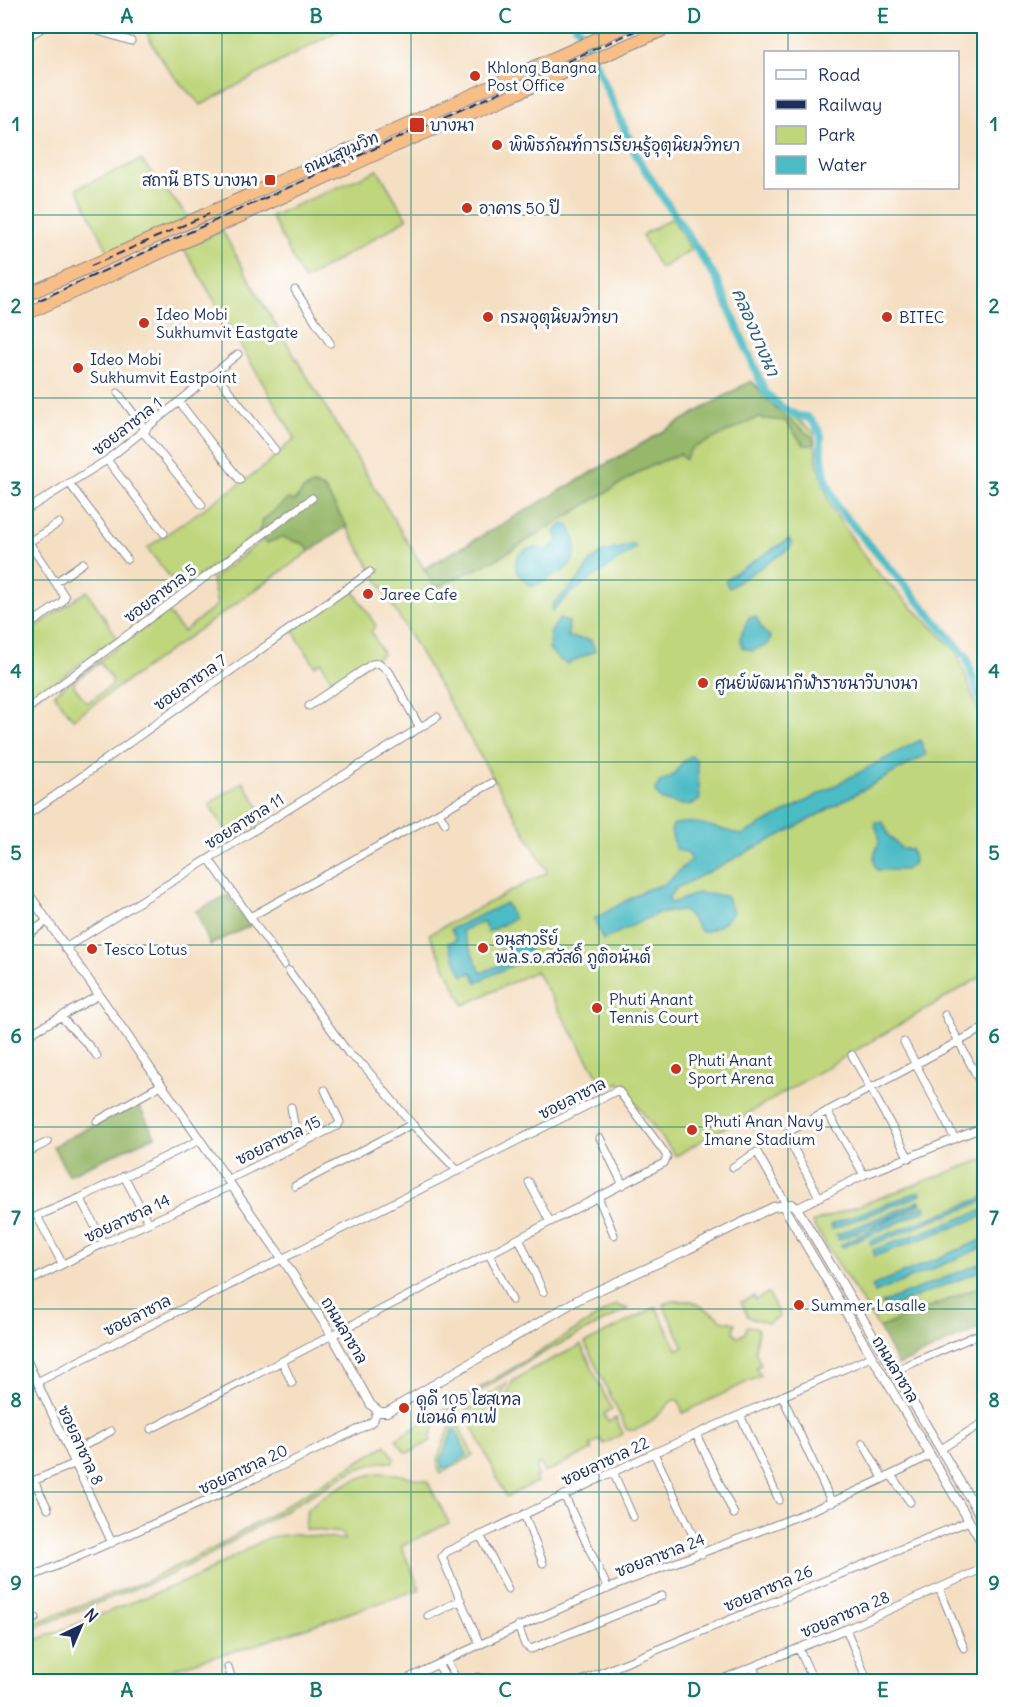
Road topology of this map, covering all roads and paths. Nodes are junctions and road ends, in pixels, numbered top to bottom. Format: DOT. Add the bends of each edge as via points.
graph roads {
  1 [pos="45,26"];
  2 [pos="82,26"];
  3 [pos="626,26"];
  4 [pos="672,26"];
  5 [pos="26,38"];
  6 [pos="131,41"];
  7 [pos="295,290"];
  8 [pos="26,295"];
  9 [pos="26,314"];
  10 [pos="330,343"];
  11 [pos="238,354"];
  12 [pos="215,373"];
  13 [pos="118,393"];
  14 [pos="179,402"];
  15 [pos="145,431"];
  16 [pos="274,450"];
  17 [pos="107,460"];
  18 [pos="240,480"];
  19 [pos="69,483"];
  20 [pos="312,498"];
  21 [pos="202,505"];
  22 [pos="26,510"];
  23 [pos="59,523"];
  24 [pos="164,533"];
  25 [pos="27,540"];
  26 [pos="127,559"];
  27 [pos="82,563"];
  28 [pos="370,572"];
  29 [pos="56,582"];
  30 [pos="26,627"];
  31 [pos="309,706"];
  32 [pos="26,710"];
  33 [pos="437,717"];
  34 [pos="420,728"];
  35 [pos="492,783"];
  36 [pos="439,813"];
  37 [pos="26,816"];
  38 [pos="445,823"];
  39 [pos="209,859"];
  40 [pos="26,890"];
  41 [pos="250,917"];
  42 [pos="47,921"];
  43 [pos="26,936"];
  44 [pos="66,948"];
  45 [pos="99,995"];
  46 [pos="945,1015"];
  47 [pos="61,1016"];
  48 [pos="984,1028"];
  49 [pos="26,1036"];
  50 [pos="904,1042"];
  51 [pos="958,1042"];
  52 [pos="852,1055"];
  53 [pos="97,1056"];
  54 [pos="917,1064"];
  55 [pos="161,1085"];
  56 [pos="870,1089"];
  57 [pos="325,1090"];
  58 [pos="984,1090"];
  59 [pos="291,1107"];
  60 [pos="827,1112"];
  61 [pos="97,1121"];
  62 [pos="412,1124"];
  63 [pos="984,1127"];
  64 [pos="600,1138"];
  65 [pos="955,1139"];
  66 [pos="200,1140"];
  67 [pos="48,1142"];
  68 [pos="303,1143"];
  69 [pos="26,1153"];
  70 [pos="909,1158"];
  71 [pos="733,1167"];
  72 [pos="458,1171"];
  73 [pos="864,1175"];
  74 [pos="124,1176"];
  75 [pos="529,1182"];
  76 [pos="229,1183"];
  77 [pos="623,1185"];
  78 [pos="295,1186"];
  79 [pos="598,1197"];
  80 [pos="819,1197"];
  81 [pos="80,1198"];
  82 [pos="784,1205"];
  83 [pos="797,1208"];
  84 [pos="550,1222"];
  85 [pos="149,1223"];
  86 [pos="614,1235"];
  87 [pos="519,1238"];
  88 [pos="104,1243"];
  89 [pos="489,1254"];
  90 [pos="282,1258"];
  91 [pos="828,1260"];
  92 [pos="62,1263"];
  93 [pos="818,1266"];
  94 [pos="36,1278"];
  95 [pos="543,1292"];
  96 [pos="512,1299"];
  97 [pos="984,1332"];
  98 [pos="332,1335"];
  99 [pos="871,1357"];
  100 [pos="26,1358"];
  101 [pos="282,1361"];
  102 [pos="28,1369"];
  103 [pos="894,1371"];
  104 [pos="37,1382"];
  105 [pos="292,1383"];
  106 [pos="782,1396"];
  107 [pos="377,1410"];
  108 [pos="740,1415"];
  109 [pos="984,1422"];
  110 [pos="151,1430"];
  111 [pos="111,1431"];
  112 [pos="696,1434"];
  113 [pos="863,1443"];
  114 [pos="941,1449"];
  115 [pos="71,1453"];
  116 [pos="654,1453"];
  117 [pos="930,1455"];
  118 [pos="75,1463"];
  119 [pos="613,1472"];
  120 [pos="891,1475"];
  121 [pos="883,1478"];
  122 [pos="34,1481"];
  123 [pos="26,1484"];
  124 [pos="564,1495"];
  125 [pos="779,1500"];
  126 [pos="910,1502"];
  127 [pos="832,1503"];
  128 [pos="48,1509"];
  129 [pos="524,1514"];
  130 [pos="734,1514"];
  131 [pos="633,1517"];
  132 [pos="969,1521"];
  133 [pos="984,1522"];
  134 [pos="480,1535"];
  135 [pos="112,1542"];
  136 [pos="984,1546"];
  137 [pos="702,1554"];
  138 [pos="543,1563"];
  139 [pos="984,1568"];
  140 [pos="26,1579"];
  141 [pos="939,1588"];
  142 [pos="508,1589"];
  143 [pos="608,1589"];
  144 [pos="662,1596"];
  145 [pos="461,1600"];
  146 [pos="428,1616"];
  147 [pos="36,1618"];
  148 [pos="26,1623"];
  149 [pos="518,1626"];
  150 [pos="846,1629"];
  151 [pos="480,1644"];
  152 [pos="964,1648"];
  153 [pos="799,1649"];
  154 [pos="446,1660"];
  155 [pos="438,1664"];
  156 [pos="228,1667"];
  157 [pos="753,1667"];
  158 [pos="233,1682"];
  159 [pos="400,1682"];
  160 [pos="448,1682"];
  161 [pos="458,1682"];
  162 [pos="466,1682"];
  163 [pos="482,1682"];
  164 [pos="579,1682"];
  165 [pos="715,1682"];
  166 [pos="759,1682"];
  167 [pos="814,1682"];
  168 [pos="868,1682"];
  1 -- 5 [label="street"];
  2 -- 6 [label="street"];
  3 -- 8 [label="highway, ถนนสุขุมวิท"];
  4 -- 9 [label="highway, ถนนสุขุมวิท" via="374,155"];
  7 -- 10 [label="street"];
  11 -- 12 [label="street, ซอยลาซาล 1"];
  12 -- 14 [label="street, ซอยลาซาล 1"];
  12 -- 16 [label="street"];
  13 -- 15 [label="street"];
  14 -- 15 [label="street, ซอยลาซาล 1"];
  14 -- 18 [label="street"];
  15 -- 17 [label="street, ซอยลาซาล 1"];
  15 -- 21 [label="street"];
  17 -- 19 [label="street, ซอยลาซาล 1"];
  17 -- 24 [label="street"];
  19 -- 22 [label="street, ซอยลาซาล 1"];
  19 -- 26 [label="street"];
  20 -- 32 [label="street, ซอยลาซาล 5"];
  23 -- 25 [label="street"];
  25 -- 29 [label="street"];
  27 -- 29 [label="street"];
  28 -- 37 [label="street, ซอยลาซาล 7"];
  29 -- 30 [label="street" via="64,600"];
  31 -- 34 [label="street" via="379,663 390,673"];
  33 -- 34 [label="street, ซอยลาซาล 11"];
  34 -- 39 [label="street, ซอยลาซาล 11"];
  35 -- 36 [label="street"];
  36 -- 38 [label="street"];
  36 -- 41 [label="street"];
  39 -- 41 [label="street"];
  39 -- 44 [label="street, ซอยลาซาล 11"];
  40 -- 42 [label="street, ถนนลาซาล"];
  41 -- 62 [label="street" via="349,1054 364,1066"];
  42 -- 43 [label="street"];
  42 -- 44 [label="street, ถนนลาซาล"];
  44 -- 45 [label="street, ถนนลาซาล"];
  45 -- 47 [label="street"];
  45 -- 55 [label="street, ถนนลาซาล"];
  46 -- 51 [label="street"];
  47 -- 49 [label="street"];
  47 -- 53 [label="street"];
  48 -- 51 [label="street"];
  50 -- 54 [label="street"];
  51 -- 54 [label="street"];
  51 -- 58 [label="street"];
  52 -- 56 [label="street"];
  54 -- 56 [label="street"];
  54 -- 65 [label="street"];
  55 -- 61 [label="street"];
  55 -- 66 [label="street, ถนนลาซาล"];
  56 -- 60 [label="street"];
  56 -- 70 [label="street"];
  57 -- 68 [label="street, ซอยลาซาล 15" via="340,1123"];
  59 -- 68 [label="street"];
  60 -- 73 [label="street"];
  60 -- 80 [label="street" via="786,1135"];
  62 -- 72 [label="street"];
  62 -- 78 [label="street"];
  63 -- 65 [label="street"];
  64 -- 77 [label="street"];
  65 -- 70 [label="street"];
  66 -- 74 [label="street"];
  66 -- 76 [label="street, ถนนลาซาล"];
  67 -- 69 [label="street"];
  68 -- 76 [label="street, ซอยลาซาล 15"];
  70 -- 73 [label="street"];
  71 -- 82 [label="street" via="757,1152"];
  72 -- 77 [label="street, ซอยลาซาล" via="618,1090 667,1157 664,1164"];
  72 -- 90 [label="street, ซอยลาซาล"];
  73 -- 80 [label="street"];
  74 -- 81 [label="street"];
  74 -- 85 [label="street"];
  75 -- 84 [label="street"];
  76 -- 85 [label="street, ซอยลาซาล 14"];
  76 -- 90 [label="street, ถนนลาซาล"];
  77 -- 79 [label="street, ซอยลาซาล"];
  79 -- 84 [label="street, ซอยลาซาล"];
  79 -- 86 [label="street"];
  80 -- 83 [label="street"];
  81 -- 88 [label="street"];
  81 -- 92 [label="street" via="37,1216"];
  82 -- 83 [label="street"];
  82 -- 93 [label="street, ถนนลาซาล"];
  82 -- 107 [label="street" via="579,1299 387,1412"];
  83 -- 91 [label="street, ถนนลาซาล"];
  84 -- 87 [label="street, ซอยลาซาล"];
  85 -- 88 [label="street, ซอยลาซาล 14"];
  87 -- 89 [label="street, ซอยลาซาล"];
  87 -- 95 [label="street"];
  88 -- 92 [label="street, ซอยลาซาล 14"];
  89 -- 96 [label="street"];
  89 -- 98 [label="street, ซอยลาซาล"];
  90 -- 98 [label="street, ถนนลาซาล"];
  90 -- 104 [label="street, ซอยลาซาล"];
  91 -- 93 [label="street"];
  91 -- 103 [label="street, ถนนลาซาล"];
  92 -- 94 [label="street, ซอยลาซาล 14"];
  93 -- 99 [label="street, ถนนลาซาล"];
  97 -- 103 [label="street"];
  98 -- 101 [label="street, ซอยลาซาล"];
  98 -- 107 [label="street, ถนนลาซาล" via="371,1406"];
  99 -- 106 [label="street, ซอยลาซาล 22"];
  99 -- 117 [label="street, ถนนลาซาล"];
  100 -- 102 [label="street, ซอยลาซาล 8"];
  101 -- 105 [label="street"];
  101 -- 110 [label="street, ซอยลาซาล"];
  102 -- 104 [label="street, ซอยลาซาล 8"];
  103 -- 114 [label="street, ถนนลาซาล"];
  104 -- 115 [label="street, ซอยลาซาล 8"];
  106 -- 108 [label="street, ซอยลาซาล 22"];
  106 -- 127 [label="street"];
  107 -- 135 [label="street, ซอยลาซาล 20" via="369,1424"];
  108 -- 112 [label="street, ซอยลาซาล 22"];
  108 -- 125 [label="street"];
  109 -- 114 [label="street"];
  111 -- 115 [label="street"];
  112 -- 116 [label="street, ซอยลาซาล 22"];
  112 -- 130 [label="street"];
  113 -- 121 [label="street"];
  114 -- 117 [label="street"];
  114 -- 133 [label="street, ถนนลาซาล"];
  115 -- 118 [label="street, ซอยลาซาล 8"];
  116 -- 119 [label="street, ซอยลาซาล 22"];
  116 -- 137 [label="street"];
  117 -- 120 [label="street, ซอยลาซาล 24"];
  117 -- 132 [label="street, ถนนลาซาล"];
  118 -- 122 [label="street"];
  118 -- 135 [label="street, ซอยลาซาล 8"];
  119 -- 124 [label="street, ซอยลาซาล 22"];
  119 -- 131 [label="street"];
  120 -- 121 [label="street, ซอยลาซาล 24"];
  120 -- 126 [label="street"];
  121 -- 127 [label="street, ซอยลาซาล 24"];
  122 -- 123 [label="street"];
  122 -- 128 [label="street"];
  124 -- 129 [label="street, ซอยลาซาล 22"];
  124 -- 143 [label="street"];
  127 -- 137 [label="street, ซอยลาซาล 24"];
  129 -- 134 [label="street, ซอยลาซาล 22"];
  129 -- 138 [label="street"];
  132 -- 136 [label="street, ถนนลาซาล"];
  132 -- 164 [label="street, ซอยลาซาล 26"];
  134 -- 142 [label="street"];
  134 -- 145 [label="street, ซอยลาซาล 22" via="446,1551 442,1557"];
  135 -- 140 [label="street, ซอยลาซาล 20"];
  137 -- 143 [label="street, ซอยลาซาล 24"];
  139 -- 141 [label="street, ซอยลาซาล 28"];
  141 -- 150 [label="street, ซอยลาซาล 28"];
  141 -- 152 [label="street"];
  143 -- 149 [label="street, ซอยลาซาล 24"];
  144 -- 149 [label="street" via="531,1649 525,1645"];
  145 -- 146 [label="street"];
  145 -- 151 [label="street, ซอยลาซาล 22"];
  147 -- 148 [label="street"];
  149 -- 151 [label="street, ซอยลาซาล 24"];
  150 -- 153 [label="street, ซอยลาซาล 28"];
  150 -- 168 [label="street"];
  151 -- 154 [label="street, ซอยลาซาล 24"];
  153 -- 157 [label="street, ซอยลาซาล 28"];
  153 -- 167 [label="street"];
  154 -- 155 [label="street, ซอยลาซาล 24"];
  154 -- 161 [label="street"];
  155 -- 159 [label="street, ซอยลาซาล 24"];
  155 -- 160 [label="street"];
  156 -- 158 [label="street"];
  157 -- 165 [label="street, ซอยลาซาล 28"];
  157 -- 166 [label="street"];
  162 -- 163 [label="street" via="478,1677"];
}
